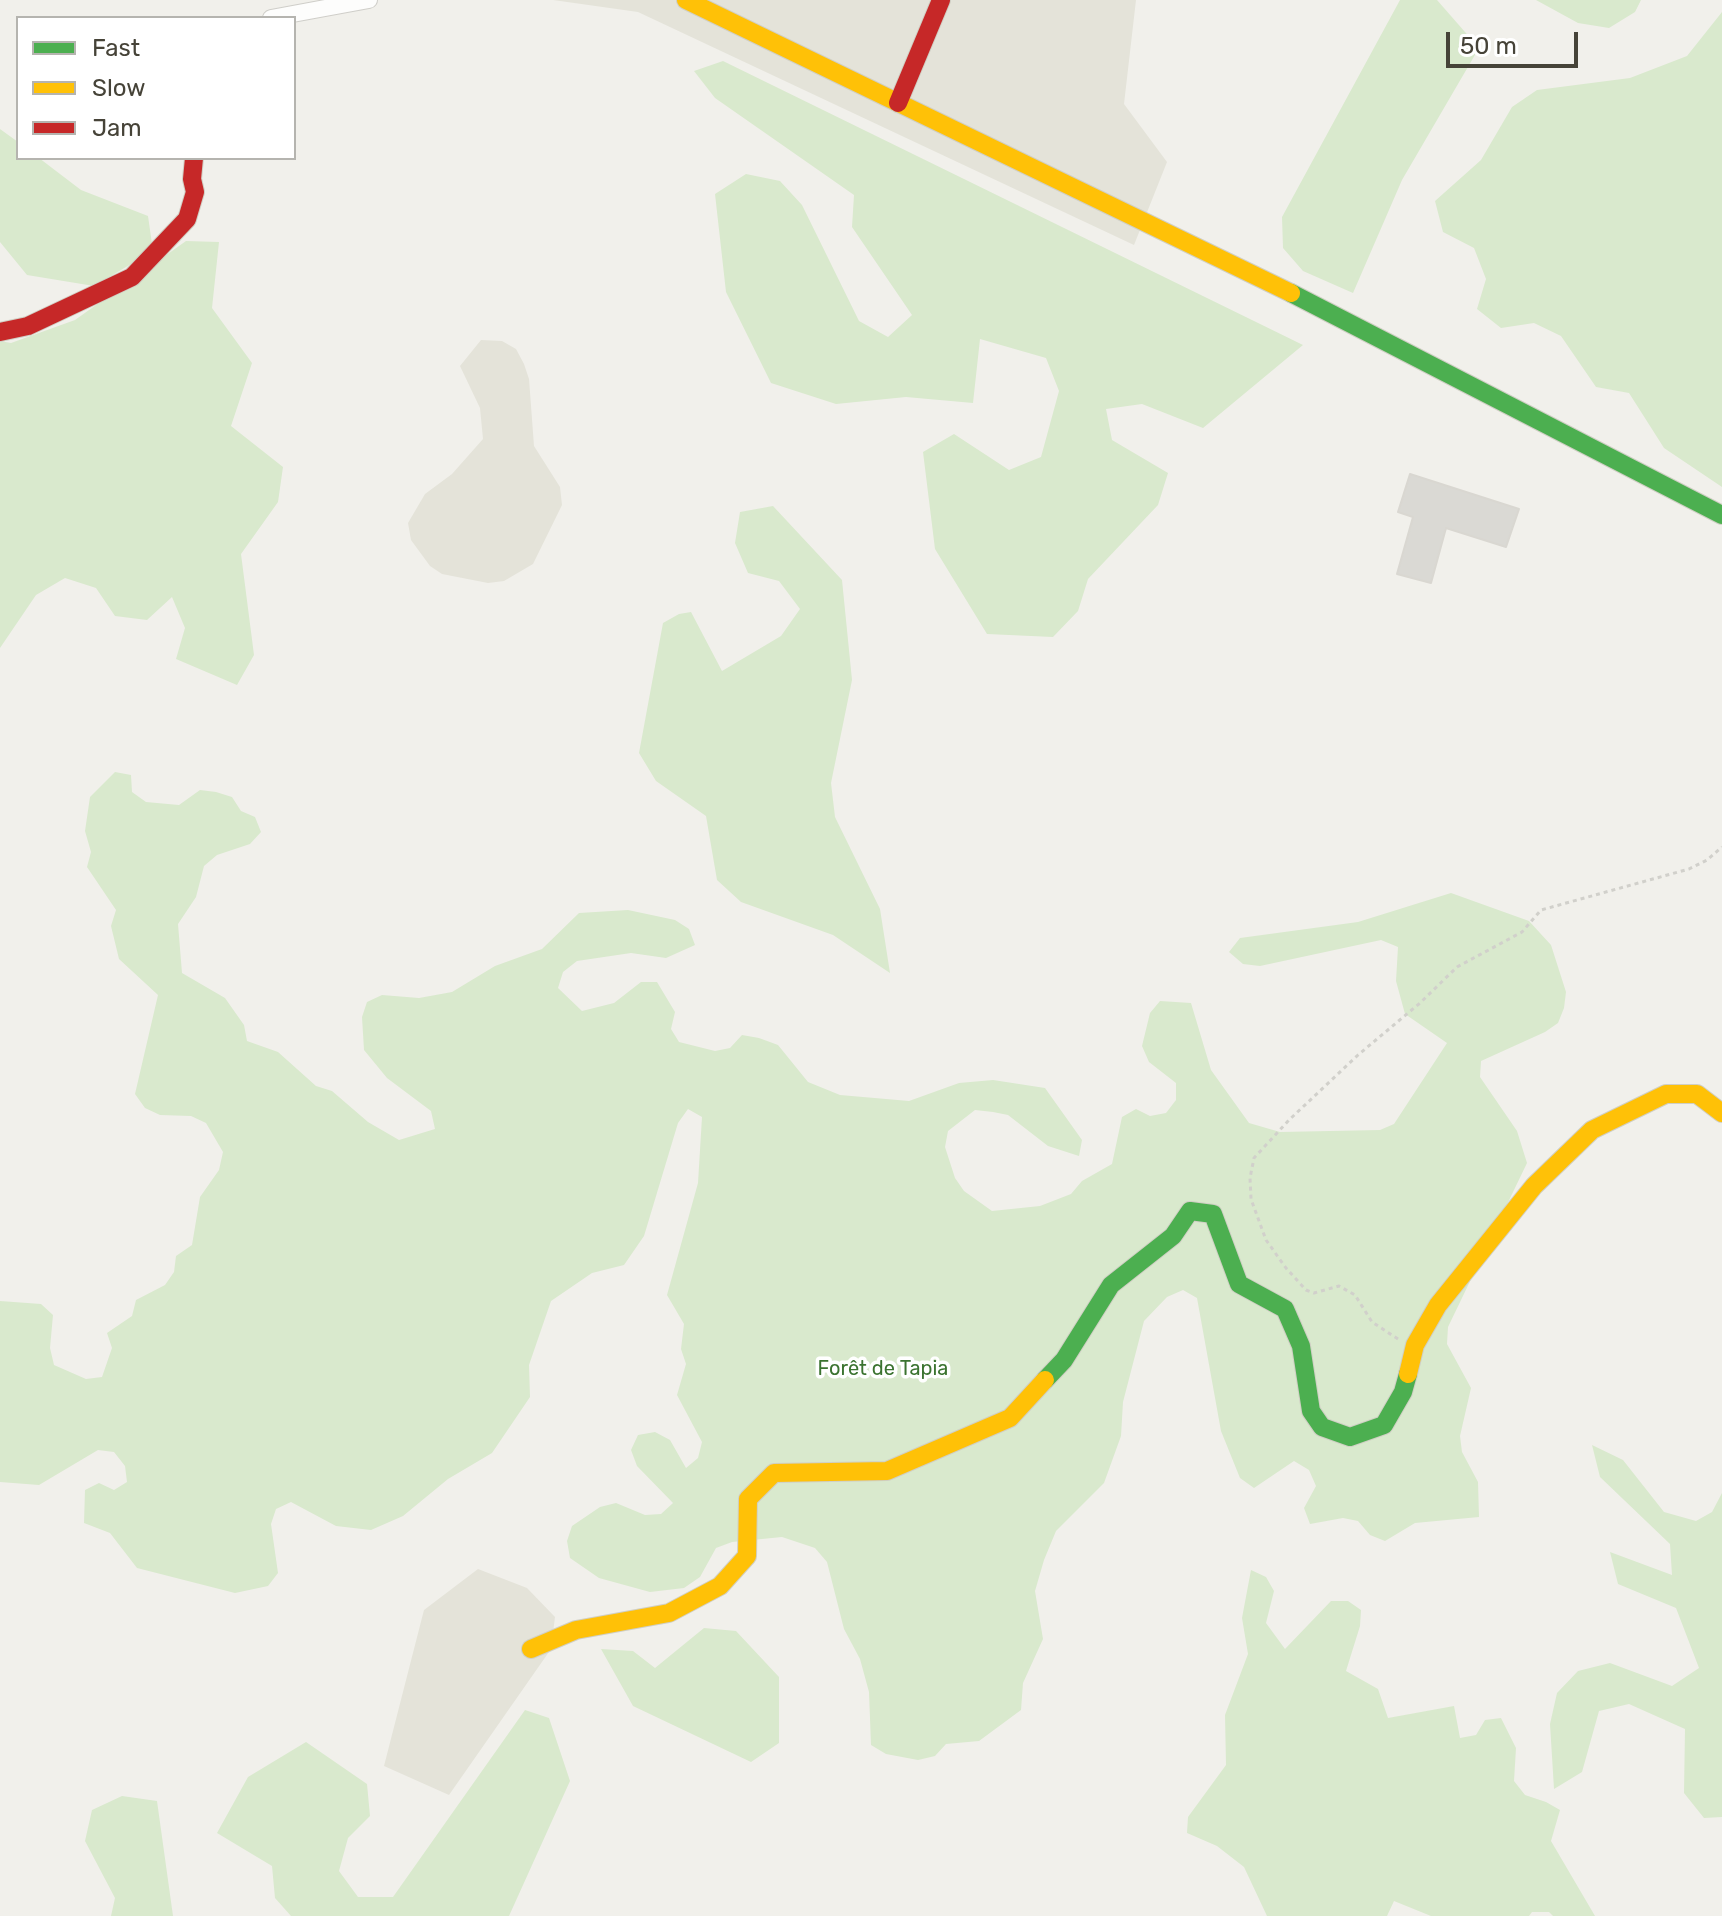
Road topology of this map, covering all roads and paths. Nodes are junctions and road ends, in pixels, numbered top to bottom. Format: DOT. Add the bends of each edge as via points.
graph roads {
  1 [pos="369,0"];
  2 [pos="686,0"];
  3 [pos="941,0"];
  4 [pos="282,16"];
  5 [pos="898,103"];
  6 [pos="194,160"];
  7 [pos="0,335"];
  8 [pos="1722,515"];
  9 [pos="1722,847"];
  10 [pos="1722,1113"];
  11 [pos="1415,1345"];
  12 [pos="531,1649"];
  1 -- 4 [label="street"];
  2 -- 5 [label="street"];
  3 -- 5 [label="street"];
  5 -- 8 [label="street" via="1322,308"];
  6 -- 7 [label="street" via="195,192 187,219 132,277"];
  9 -- 11 [label="path" via="1689,869 1541,910 1522,932 1457,967 1254,1158 1251,1199 1266,1240 1286,1268 1306,1290 1339,1286 1355,1295 1372,1322 1390,1337"];
  10 -- 11 [label="street" via="1697,1094 1666,1094 1592,1130 1534,1186 1438,1305"];
  11 -- 12 [label="street" via="1403,1392 1384,1425 1350,1437 1322,1427 1311,1411 1301,1346 1285,1309 1239,1284 1213,1214 1190,1211 1173,1236 1111,1285 1064,1360 1010,1418 887,1471 774,1473 748,1499 747,1556 720,1586 669,1613 576,1630"];
}
